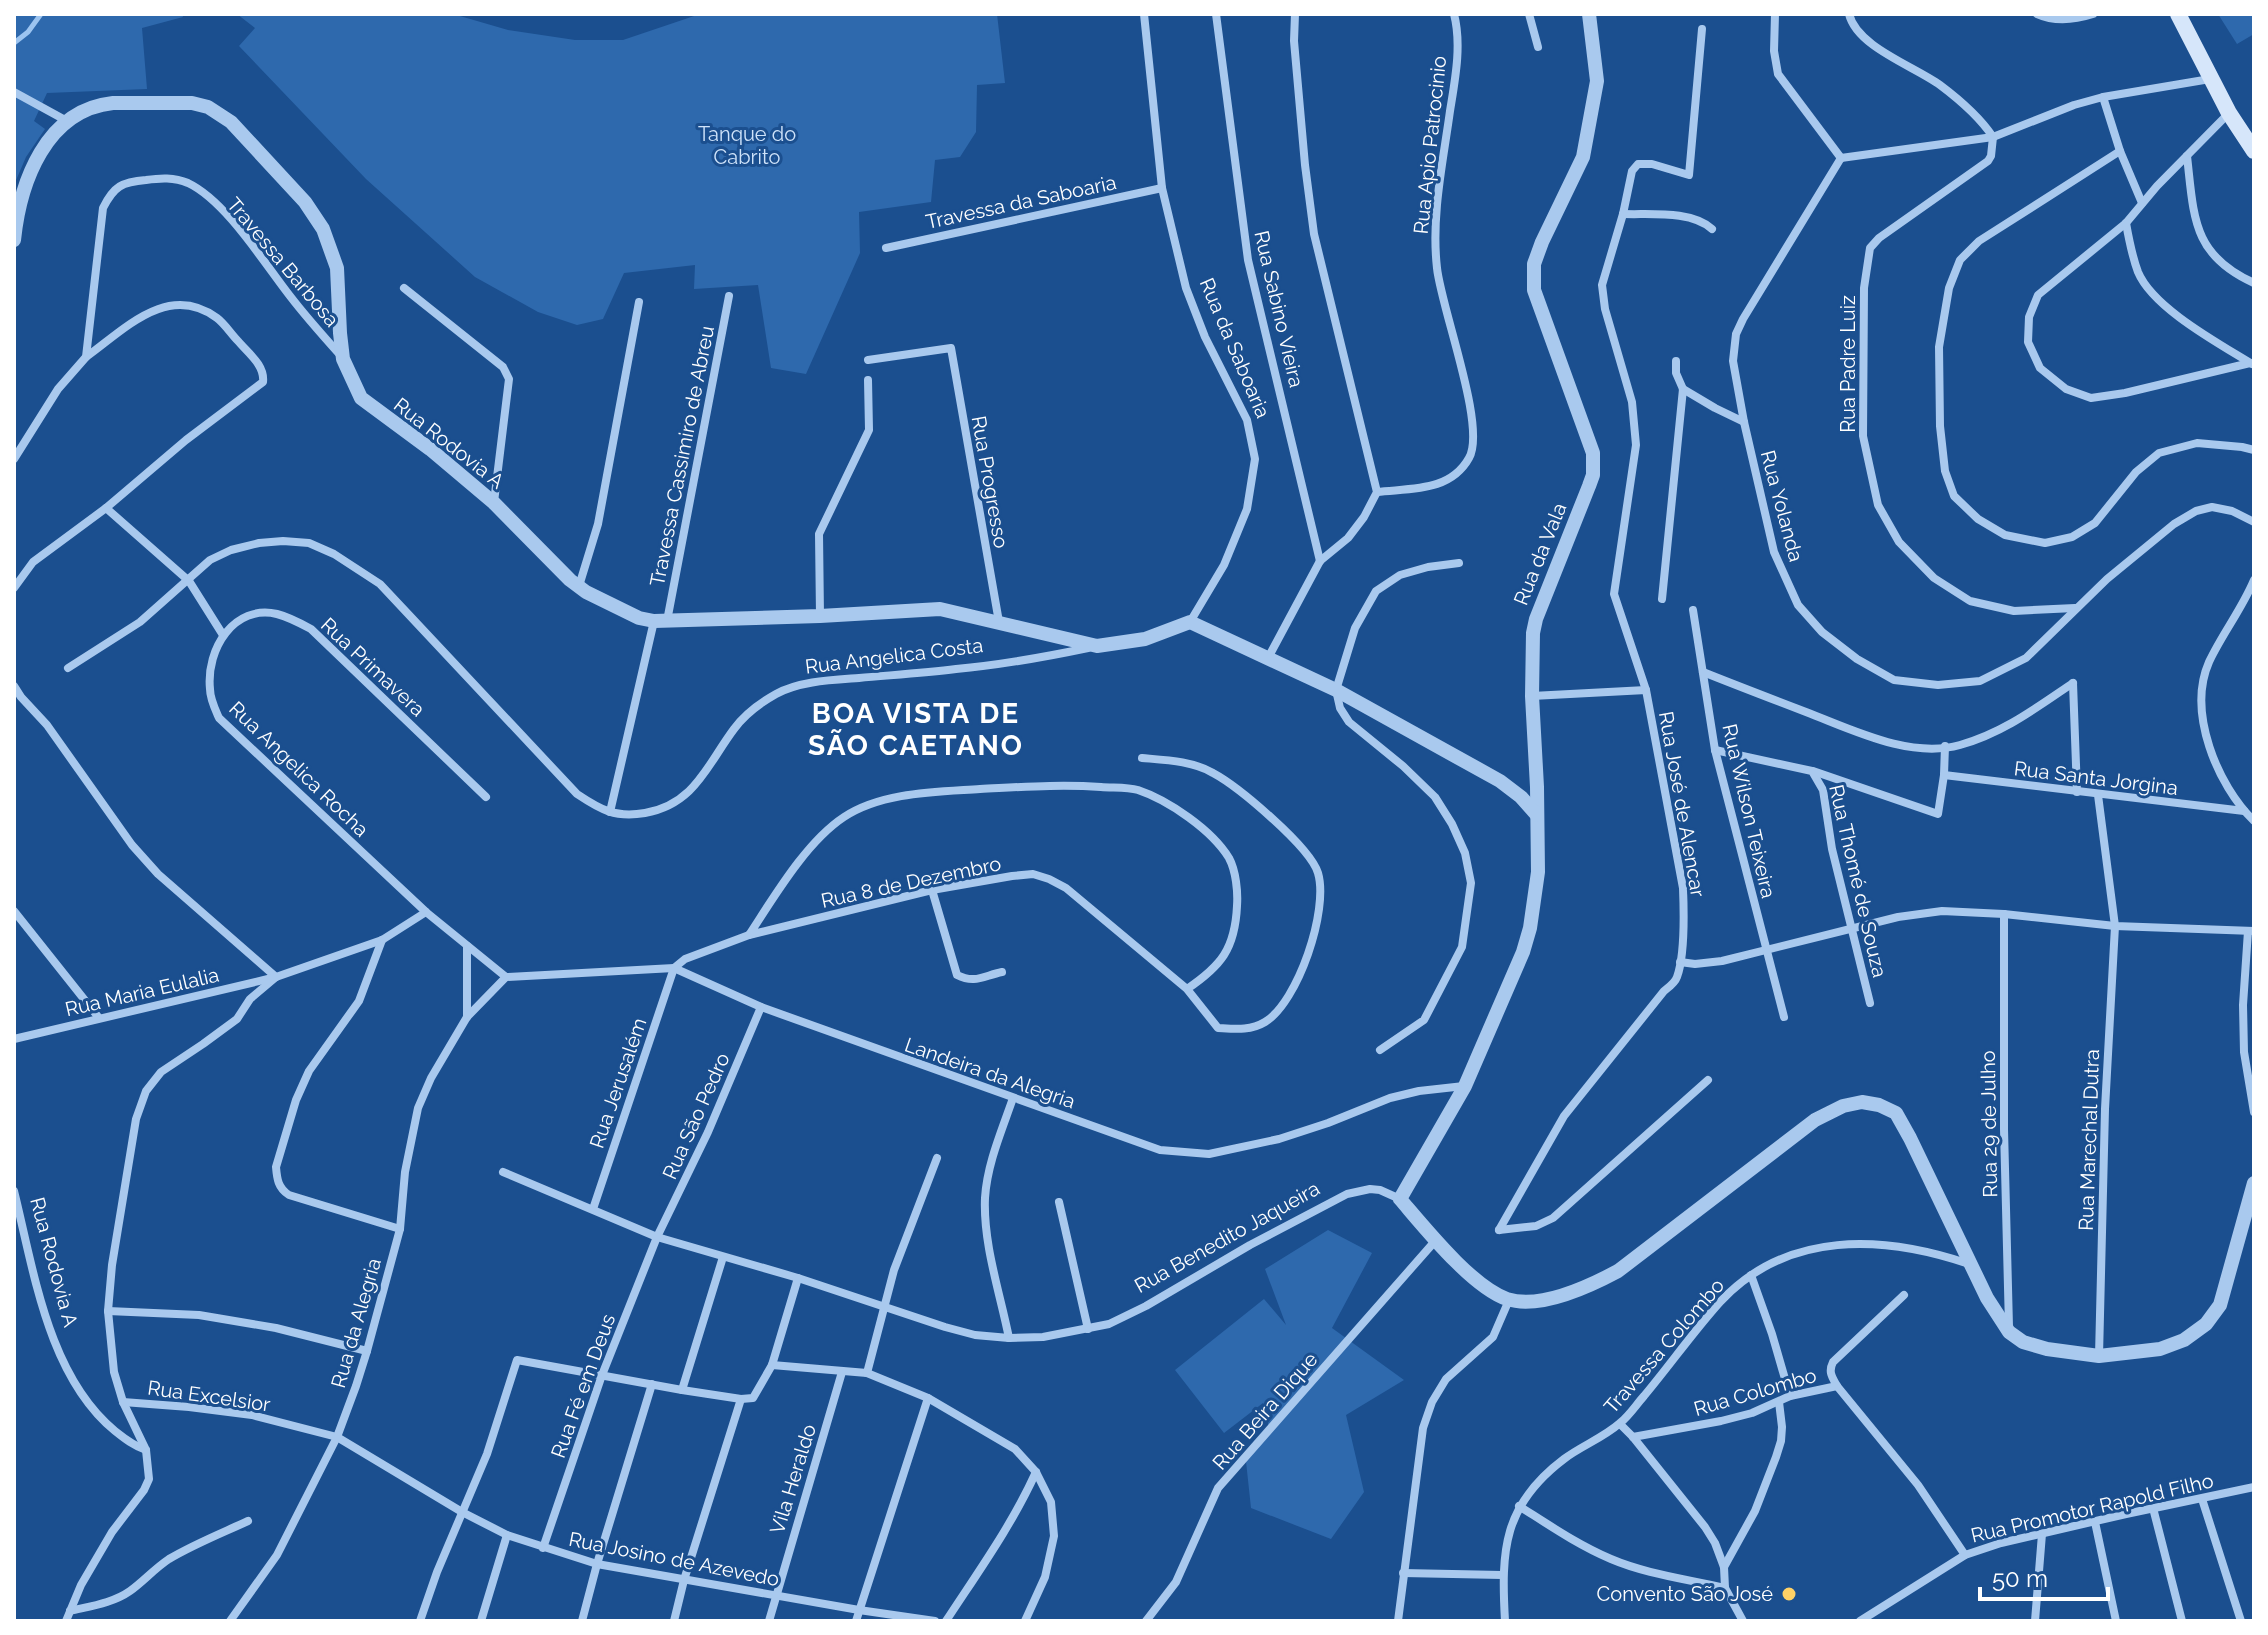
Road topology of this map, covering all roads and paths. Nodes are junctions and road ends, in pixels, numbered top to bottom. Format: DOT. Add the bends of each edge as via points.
graph roads {
  1 [pos="1144,14"];
  2 [pos="1216,14"];
  3 [pos="1295,14"];
  4 [pos="1454,14"];
  5 [pos="1529,14"];
  6 [pos="1589,14"];
  7 [pos="1775,14"];
  8 [pos="1849,14"];
  9 [pos="2037,14"];
  10 [pos="2093,14"];
  11 [pos="2178,14"];
  12 [pos="1702,29"];
  13 [pos="1538,47"];
  14 [pos="2212,79"];
  15 [pos="14,92"];
  16 [pos="2103,97"];
  17 [pos="2229,113"];
  18 [pos="67,121"];
  19 [pos="1993,137"];
  20 [pos="2120,151"];
  21 [pos="2254,151"];
  22 [pos="2187,156"];
  23 [pos="1841,158"];
  24 [pos="1162,188"];
  25 [pos="2142,203"];
  26 [pos="1623,214"];
  27 [pos="2126,223"];
  28 [pos="1712,229"];
  29 [pos="14,240"];
  30 [pos="886,248"];
  31 [pos="2254,283"];
  32 [pos="404,288"];
  33 [pos="729,296"];
  34 [pos="639,302"];
  35 [pos="86,357"];
  36 [pos="343,359"];
  37 [pos="868,360"];
  38 [pos="1676,361"];
  39 [pos="2252,364"];
  40 [pos="868,380"];
  41 [pos="1683,389"];
  42 [pos="1744,422"];
  43 [pos="2254,450"];
  44 [pos="14,459"];
  45 [pos="1377,492"];
  46 [pos="494,503"];
  47 [pos="106,508"];
  48 [pos="2254,522"];
  49 [pos="1320,561"];
  50 [pos="1459,563"];
  51 [pos="2254,580"];
  52 [pos="189,581"];
  53 [pos="579,586"];
  54 [pos="14,588"];
  55 [pos="1662,599"];
  56 [pos="2075,608"];
  57 [pos="1693,610"];
  58 [pos="820,616"];
  59 [pos="661,621"];
  60 [pos="999,622"];
  61 [pos="1190,622"];
  62 [pos="223,635"];
  63 [pos="1097,646"];
  64 [pos="1268,658"];
  65 [pos="68,668"];
  66 [pos="1703,672"];
  67 [pos="14,686"];
  68 [pos="1336,690"];
  69 [pos="1646,690"];
  70 [pos="1532,696"];
  71 [pos="1945,746"];
  72 [pos="1715,750"];
  73 [pos="1142,758"];
  74 [pos="1812,771"];
  75 [pos="1944,775"];
  76 [pos="2077,792"];
  77 [pos="2098,795"];
  78 [pos="486,797"];
  79 [pos="606,811"];
  80 [pos="2244,811"];
  81 [pos="1537,815"];
  82 [pos="2254,821"];
  83 [pos="932,890"];
  84 [pos="14,911"];
  85 [pos="426,912"];
  86 [pos="2004,914"];
  87 [pos="2115,926"];
  88 [pos="1850,928"];
  89 [pos="2251,931"];
  90 [pos="749,935"];
  91 [pos="382,940"];
  92 [pos="467,946"];
  93 [pos="1765,949"];
  94 [pos="1680,962"];
  95 [pos="1695,964"];
  96 [pos="674,968"];
  97 [pos="1002,972"];
  98 [pos="276,977"];
  99 [pos="506,977"];
  100 [pos="1677,979"];
  101 [pos="1187,989"];
  102 [pos="1870,1003"];
  103 [pos="761,1007"];
  104 [pos="467,1017"];
  105 [pos="1784,1017"];
  106 [pos="99,1018"];
  107 [pos="14,1039"];
  108 [pos="1380,1050"];
  109 [pos="1708,1080"];
  110 [pos="1465,1086"];
  111 [pos="1013,1098"];
  112 [pos="2254,1112"];
  113 [pos="937,1158"];
  114 [pos="503,1172"];
  115 [pos="2254,1183"];
  116 [pos="14,1191"];
  117 [pos="1400,1199"];
  118 [pos="1059,1202"];
  119 [pos="593,1209"];
  120 [pos="400,1229"];
  121 [pos="657,1237"];
  122 [pos="1436,1240"];
  123 [pos="723,1257"];
  124 [pos="1969,1264"];
  125 [pos="1751,1275"];
  126 [pos="798,1278"];
  127 [pos="1904,1295"];
  128 [pos="1509,1300"];
  129 [pos="884,1307"];
  130 [pos="108,1311"];
  131 [pos="1088,1329"];
  132 [pos="2009,1332"];
  133 [pos="1009,1338"];
  134 [pos="367,1351"];
  135 [pos="2099,1356"];
  136 [pos="772,1365"];
  137 [pos="842,1372"];
  138 [pos="867,1373"];
  139 [pos="602,1375"];
  140 [pos="652,1384"];
  141 [pos="1837,1386"];
  142 [pos="682,1390"];
  143 [pos="1790,1396"];
  144 [pos="928,1398"];
  145 [pos="741,1399"];
  146 [pos="123,1402"];
  147 [pos="1779,1402"];
  148 [pos="1620,1424"];
  149 [pos="337,1437"];
  150 [pos="1633,1437"];
  151 [pos="146,1450"];
  152 [pos="1036,1472"];
  153 [pos="2254,1487"];
  154 [pos="2202,1499"];
  155 [pos="1519,1506"];
  156 [pos="2153,1508"];
  157 [pos="462,1512"];
  158 [pos="248,1521"];
  159 [pos="2095,1522"];
  160 [pos="2042,1534"];
  161 [pos="507,1535"];
  162 [pos="543,1548"];
  163 [pos="1965,1555"];
  164 [pos="597,1564"];
  165 [pos="1724,1567"];
  166 [pos="1403,1573"];
  167 [pos="1502,1575"];
  168 [pos="684,1580"];
  169 [pos="1725,1588"];
  170 [pos="775,1595"];
  171 [pos="859,1610"];
  172 [pos="70,1611"];
  173 [pos="66,1621"];
  174 [pos="230,1621"];
  175 [pos="420,1621"];
  176 [pos="481,1621"];
  177 [pos="582,1621"];
  178 [pos="674,1621"];
  179 [pos="769,1621"];
  180 [pos="856,1621"];
  181 [pos="935,1621"];
  182 [pos="946,1621"];
  183 [pos="1025,1621"];
  184 [pos="1146,1621"];
  185 [pos="1398,1621"];
  186 [pos="1505,1621"];
  187 [pos="1743,1621"];
  188 [pos="1860,1621"];
  189 [pos="2035,1621"];
  190 [pos="2116,1621"];
  191 [pos="2182,1621"];
  192 [pos="2241,1621"];
  1 -- 24 [label="street, Rua da Saboaria"];
  2 -- 49 [label="street, Rua Sabino Vieira" via="1248,260"];
  3 -- 45 [label="street" via="1314,234"];
  4 -- 45 [label="street, Rua Apio Patrocinio" via="1457,66 1441,174 1437,269 1468,397 1474,434 1471,456 1457,474 1438,485"];
  5 -- 13 [label="street"];
  6 -- 70 [label="street, Rua da Vala" via="1597,81 1583,157 1542,242 1532,278 1594,464 1536,619"];
  7 -- 23 [label="street" via="1778,74"];
  8 -- 19 [label="street" via="1869,42 1937,83"];
  9 -- 10 [label="street" via="2075,19"];
  11 -- 14 [label="main road"];
  12 -- 26 [label="street, Rua José de Alencar" via="1689,175 1638,164"];
  14 -- 16 [label="street"];
  14 -- 17 [label="main road"];
  15 -- 18 [label="street"];
  16 -- 19 [label="street"];
  16 -- 20 [label="street"];
  17 -- 21 [label="main road"];
  17 -- 22 [label="street"];
  18 -- 29 [label="street, Rua Rodovia A" via="42,149 28,176"];
  18 -- 36 [label="street, Rua Rodovia A" via="101,104 192,103 231,122 323,229 337,268"];
  19 -- 23 [label="street"];
  19 -- 56 [label="street, Rua Padre Luiz" via="1988,161 1870,248 1864,288 1863,436 1878,505 1899,542 1934,578 1970,601 2014,611"];
  20 -- 25 [label="street"];
  20 -- 43 [label="street" via="1979,241 1960,260 1949,288 1939,347 1940,426 1954,496 2005,535 2045,543 2072,537 2095,523 2136,472 2159,453 2197,443"];
  22 -- 25 [label="street"];
  22 -- 31 [label="street" via="2202,240 2218,261"];
  23 -- 42 [label="street, Rua Yolanda" via="1736,334 1733,361"];
  24 -- 30 [label="street, Travessa da Saboaria"];
  24 -- 61 [label="street, Rua da Saboaria" via="1186,288 1247,420 1255,459 1247,509 1224,565"];
  25 -- 27 [label="street"];
  26 -- 28 [label="street" via="1680,217"];
  26 -- 69 [label="street, Rua José de Alencar" via="1602,285 1632,402 1636,445 1614,594"];
  27 -- 39 [label="street" via="2139,274 2152,296"];
  27 -- 39 [label="street" via="2038,295 2029,317 2028,342 2040,368 2066,389 2091,398"];
  32 -- 46 [label="street" via="507,373"];
  33 -- 59 [label="street, Travessa Cassimiro de Abreu"];
  34 -- 53 [label="street" via="598,524"];
  35 -- 36 [label="street, Travessa Barbosa" via="103,208 111,192 127,181 168,178 188,183 233,222"];
  35 -- 44 [label="street" via="58,389"];
  35 -- 47 [label="street" via="152,310 174,304 218,319 264,377"];
  36 -- 46 [label="street, Rua Rodovia A" via="369,406"];
  37 -- 60 [label="street, Rua Progresso" via="951,348"];
  38 -- 41 [label="street"];
  40 -- 58 [label="street" via="869,430 819,534"];
  41 -- 42 [label="street"];
  41 -- 55 [label="street"];
  42 -- 56 [label="street, Rua Yolanda" via="1774,552 1798,605 1822,632 1894,680 1938,685 1980,681 2026,658"];
  45 -- 49 [label="street" via="1348,538"];
  46 -- 53 [label="street, Rua Rodovia A"];
  47 -- 52 [label="street"];
  47 -- 54 [label="street" via="33,562"];
  48 -- 56 [label="street, Rua Yolanda" via="2212,507 2196,511"];
  49 -- 64 [label="street"];
  50 -- 68 [label="street" via="1400,575 1376,591 1355,628"];
  51 -- 80 [label="street" via="2208,664 2201,701 2208,744"];
  52 -- 62 [label="street"];
  52 -- 65 [label="street" via="140,622"];
  52 -- 79 [label="street" via="210,560 259,543 309,543 334,554 380,584 577,794"];
  53 -- 59 [label="street, Rua Rodovia A" via="639,618"];
  57 -- 66 [label="street, Rua Wilson Teixeira"];
  58 -- 59 [label="street, Rua Rodovia A"];
  58 -- 60 [label="street, Rua Rodovia A" via="940,609"];
  59 -- 79 [label="street, Travessa Cassimiro de Abreu"];
  60 -- 63 [label="street, Rua Rodovia A"];
  61 -- 63 [label="street, Rua Angelica Costa" via="1145,639"];
  61 -- 64 [label="street"];
  62 -- 78 [label="street, Rua Primavera" via="237,620 254,614 275,613 311,629"];
  62 -- 85 [label="street, Rua Angelica Rocha" via="209,688 219,718"];
  63 -- 79 [label="street, Rua Angelica Costa" via="1030,660 833,680 779,693 734,728 684,796 660,810 631,815"];
  64 -- 68 [label="street"];
  66 -- 71 [label="street" via="1877,738 1920,748"];
  66 -- 72 [label="street, Rua Wilson Teixeira"];
  67 -- 98 [label="street" via="150,865"];
  68 -- 81 [label="street" via="1500,781"];
  68 -- 108 [label="street" via="1349,722 1435,797 1465,853 1471,883 1462,947 1424,1020"];
  69 -- 70 [label="street"];
  69 -- 94 [label="street, Rua José de Alencar" via="1683,888"];
  70 -- 81 [label="street, Rua da Vala"];
  71 -- 75 [label="street"];
  71 -- 76 [label="street" via="2004,729 2073,683"];
  72 -- 74 [label="street, Rua Thomé de Souza"];
  72 -- 93 [label="street, Rua Wilson Teixeira"];
  73 -- 101 [label="street, Rua 8 de Dezembro" via="1178,761 1212,772 1247,798 1304,850 1317,871 1322,894 1312,946 1282,1008 1265,1022 1245,1030 1218,1028"];
  74 -- 75 [label="street" via="1938,814"];
  74 -- 88 [label="street, Rua Thomé de Souza" via="1823,790"];
  75 -- 76 [label="street, Rua Santa Jorgina"];
  76 -- 77 [label="street, Rua Santa Jorgina"];
  77 -- 80 [label="street, Rua Santa Jorgina"];
  77 -- 87 [label="street, Rua Marechal Dutra"];
  80 -- 82 [label="street"];
  81 -- 110 [label="street, Rua da Vala" via="1538,872 1530,928"];
  83 -- 90 [label="street, Rua 8 de Dezembro"];
  83 -- 97 [label="street" via="957,975 976,980"];
  83 -- 101 [label="street, Rua 8 de Dezembro" via="1033,874 1049,879"];
  84 -- 106 [label="street"];
  85 -- 91 [label="street, Rua Maria Eulalia"];
  85 -- 92 [label="street, Rua Angelica Rocha"];
  86 -- 87 [label="street"];
  86 -- 88 [label="street" via="1942,911"];
  86 -- 132 [label="street, Rua 29 de Julho"];
  87 -- 89 [label="street"];
  87 -- 135 [label="street, Rua Marechal Dutra"];
  88 -- 93 [label="street"];
  88 -- 102 [label="street, Rua Thomé de Souza"];
  89 -- 112 [label="street" via="2243,1005"];
  90 -- 96 [label="street, Rua 8 de Dezembro"];
  90 -- 101 [label="street" via="815,844 843,818 866,806 941,792 1058,784 1135,789 1200,826 1230,859 1238,892 1236,926 1223,960"];
  91 -- 98 [label="street, Rua Maria Eulalia"];
  91 -- 120 [label="street" via="359,1001 309,1071 276,1167 279,1187 289,1195"];
  92 -- 99 [label="street, Rua Angelica Rocha"];
  92 -- 104 [label="street"];
  93 -- 95 [label="street"];
  93 -- 105 [label="street, Rua Wilson Teixeira"];
  94 -- 95 [label="street"];
  94 -- 100 [label="street, Rua José de Alencar"];
  95 -- 100 [label="street"];
  96 -- 99 [label="street, Landeira da Alegria"];
  96 -- 103 [label="street, Landeira da Alegria"];
  96 -- 119 [label="street, Rua Jerusalém"];
  98 -- 106 [label="street, Rua Maria Eulalia"];
  98 -- 130 [label="street" via="250,999 237,1019 161,1072 146,1091 136,1119"];
  99 -- 104 [label="street, Rua da Alegria"];
  100 -- 109 [label="street" via="1564,1116 1499,1230 1536,1226 1553,1218"];
  103 -- 111 [label="street, Landeira da Alegria"];
  103 -- 121 [label="street, Rua São Pedro"];
  104 -- 120 [label="street, Rua da Alegria" via="418,1108"];
  106 -- 107 [label="street, Rua Maria Eulalia"];
  110 -- 111 [label="street, Landeira da Alegria" via="1390,1098 1279,1139 1209,1154 1160,1150"];
  110 -- 117 [label="street, Rua da Vala"];
  111 -- 133 [label="street" via="989,1169 985,1199"];
  113 -- 129 [label="street"];
  114 -- 119 [label="street, Rua Benedito Jaqueira"];
  115 -- 135 [label="street" via="2220,1305 2206,1324 2160,1349"];
  116 -- 151 [label="street, Rua Rodovia A" via="47,1320 73,1381 104,1422"];
  117 -- 122 [label="street"];
  117 -- 131 [label="street, Rua Benedito Jaqueira" via="1370,1189 1347,1194 1146,1306"];
  118 -- 131 [label="street"];
  119 -- 121 [label="street, Rua Benedito Jaqueira"];
  120 -- 134 [label="street, Rua da Alegria"];
  121 -- 123 [label="street, Rua Benedito Jaqueira"];
  121 -- 139 [label="street, Rua Fé em Deus"];
  122 -- 128 [label="street"];
  122 -- 184 [label="street, Rua Beira Dique" via="1218,1488 1176,1582"];
  123 -- 126 [label="street, Rua Benedito Jaqueira"];
  123 -- 142 [label="street"];
  124 -- 125 [label="street, Travessa Colombo" via="1882,1244 1836,1244 1804,1250"];
  124 -- 128 [label="street" via="1896,1113 1862,1102 1815,1120 1618,1271 1559,1296"];
  124 -- 132 [label="street"];
  125 -- 143 [label="street"];
  125 -- 148 [label="street, Travessa Colombo" via="1719,1304"];
  126 -- 129 [label="street, Rua Benedito Jaqueira"];
  126 -- 136 [label="street"];
  127 -- 141 [label="street" via="1833,1362 1830,1369"];
  128 -- 166 [label="street" via="1493,1337 1446,1379 1432,1402 1423,1428"];
  129 -- 133 [label="street, Rua Benedito Jaqueira" via="975,1335"];
  129 -- 138 [label="street"];
  130 -- 134 [label="street" via="199,1315"];
  130 -- 146 [label="street" via="114,1372"];
  131 -- 133 [label="street, Rua Benedito Jaqueira"];
  132 -- 135 [label="street" via="2047,1349"];
  134 -- 149 [label="street, Rua da Alegria"];
  136 -- 137 [label="street"];
  136 -- 145 [label="street" via="753,1398"];
  137 -- 138 [label="street"];
  137 -- 170 [label="street, Vila Heraldo"];
  138 -- 144 [label="street"];
  139 -- 140 [label="street"];
  139 -- 157 [label="street" via="517,1360"];
  139 -- 162 [label="street, Rua Fé em Deus"];
  140 -- 142 [label="street"];
  140 -- 164 [label="street"];
  141 -- 143 [label="street, Rua Colombo"];
  141 -- 163 [label="street" via="1918,1485"];
  142 -- 145 [label="street"];
  143 -- 147 [label="street, Rua Colombo"];
  144 -- 152 [label="street" via="1015,1449"];
  144 -- 171 [label="street"];
  145 -- 168 [label="street"];
  146 -- 149 [label="street, Rua Excelsior" via="252,1415"];
  146 -- 151 [label="street"];
  147 -- 150 [label="street, Rua Colombo" via="1721,1421"];
  147 -- 165 [label="street" via="1782,1427 1776,1457 1755,1511"];
  148 -- 150 [label="street"];
  148 -- 155 [label="street, Travessa Colombo" via="1541,1478"];
  149 -- 157 [label="street, Rua Josino de Azevedo"];
  149 -- 174 [label="street, Rua da Alegria" via="277,1555"];
  150 -- 165 [label="street" via="1705,1527"];
  151 -- 172 [label="street" via="149,1479 144,1490 112,1532"];
  152 -- 182 [label="street" via="996,1547"];
  152 -- 183 [label="street" via="1051,1502 1054,1536 1045,1577"];
  153 -- 154 [label="street, Rua Promotor Rapold Filho"];
  154 -- 156 [label="street, Rua Promotor Rapold Filho"];
  154 -- 192 [label="street"];
  155 -- 167 [label="street, Travessa Colombo"];
  155 -- 169 [label="street" via="1613,1560"];
  156 -- 159 [label="street, Rua Promotor Rapold Filho"];
  156 -- 191 [label="street"];
  157 -- 161 [label="street, Rua Josino de Azevedo"];
  157 -- 175 [label="street"];
  158 -- 172 [label="street" via="173,1557 121,1597"];
  159 -- 160 [label="street, Rua Promotor Rapold Filho"];
  159 -- 190 [label="street"];
  160 -- 163 [label="street, Rua Promotor Rapold Filho"];
  160 -- 189 [label="street"];
  161 -- 162 [label="street, Rua Josino de Azevedo"];
  161 -- 176 [label="street"];
  162 -- 164 [label="street, Rua Josino de Azevedo"];
  163 -- 188 [label="street, Rua Promotor Rapold Filho"];
  164 -- 168 [label="street, Rua Josino de Azevedo"];
  164 -- 177 [label="street"];
  165 -- 169 [label="street"];
  166 -- 167 [label="street"];
  166 -- 185 [label="street"];
  167 -- 186 [label="street, Travessa Colombo"];
  168 -- 170 [label="street, Rua Josino de Azevedo"];
  168 -- 178 [label="street"];
  169 -- 187 [label="street"];
  170 -- 171 [label="street, Rua Josino de Azevedo"];
  170 -- 179 [label="street, Vila Heraldo"];
  171 -- 180 [label="street"];
  171 -- 181 [label="street, Rua Josino de Azevedo"];
  172 -- 173 [label="street"];
}
